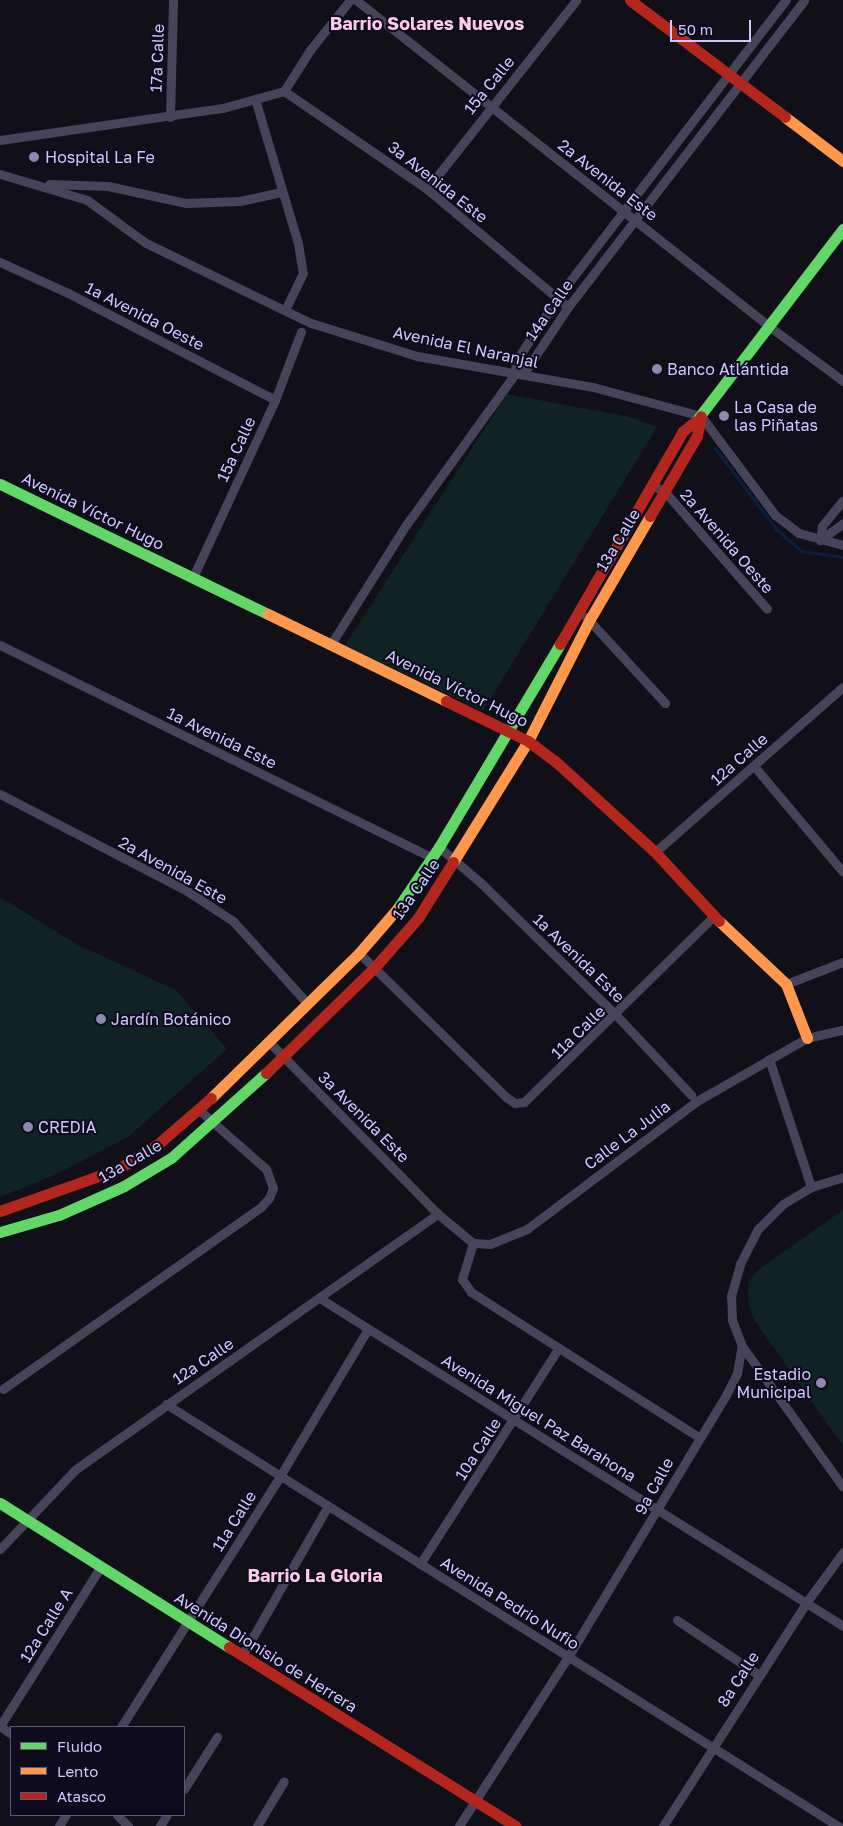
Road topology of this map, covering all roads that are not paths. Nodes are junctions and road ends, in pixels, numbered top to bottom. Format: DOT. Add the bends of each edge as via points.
graph roads {
  1 [pos="173,0"];
  2 [pos="350,0"];
  3 [pos="356,0"];
  4 [pos="576,0"];
  5 [pos="630,0"];
  6 [pos="786,0"];
  7 [pos="804,0"];
  8 [pos="729,73"];
  9 [pos="741,82"];
  10 [pos="284,90"];
  11 [pos="256,98"];
  12 [pos="490,107"];
  13 [pos="170,116"];
  14 [pos="0,140"];
  15 [pos="843,161"];
  16 [pos="0,174"];
  17 [pos="41,184"];
  18 [pos="426,189"];
  19 [pos="281,192"];
  20 [pos="625,212"];
  21 [pos="635,219"];
  22 [pos="843,229"];
  23 [pos="0,262"];
  24 [pos="558,298"];
  25 [pos="568,306"];
  26 [pos="285,310"];
  27 [pos="770,327"];
  28 [pos="301,332"];
  29 [pos="515,374"];
  30 [pos="843,380"];
  31 [pos="275,400"];
  32 [pos="701,416"];
  33 [pos="0,484"];
  34 [pos="652,485"];
  35 [pos="665,492"];
  36 [pos="843,500"];
  37 [pos="843,523"];
  38 [pos="820,540"];
  39 [pos="843,545"];
  40 [pos="193,576"];
  41 [pos="767,609"];
  42 [pos="577,612"];
  43 [pos="590,619"];
  44 [pos="331,644"];
  45 [pos="0,645"];
  46 [pos="843,687"];
  47 [pos="666,703"];
  48 [pos="509,732"];
  49 [pos="528,741"];
  50 [pos="754,766"];
  51 [pos="0,794"];
  52 [pos="439,847"];
  53 [pos="655,852"];
  54 [pos="432,858"];
  55 [pos="456,860"];
  56 [pos="843,872"];
  57 [pos="714,916"];
  58 [pos="359,953"];
  59 [pos="843,962"];
  60 [pos="375,967"];
  61 [pos="786,984"];
  62 [pos="307,1002"];
  63 [pos="616,1015"];
  64 [pos="843,1030"];
  65 [pos="807,1038"];
  66 [pos="268,1042"];
  67 [pos="284,1057"];
  68 [pos="769,1059"];
  69 [pos="691,1095"];
  70 [pos="199,1110"];
  71 [pos="213,1124"];
  72 [pos="843,1177"];
  73 [pos="811,1187"];
  74 [pos="52,1194"];
  75 [pos="0,1211"];
  76 [pos="438,1214"];
  77 [pos="59,1215"];
  78 [pos="0,1232"];
  79 [pos="473,1243"];
  80 [pos="321,1299"];
  81 [pos="368,1329"];
  82 [pos="742,1346"];
  83 [pos="558,1349"];
  84 [pos="3,1389"];
  85 [pos="166,1404"];
  86 [pos="514,1421"];
  87 [pos="699,1437"];
  88 [pos="280,1476"];
  89 [pos="843,1487"];
  90 [pos="0,1503"];
  91 [pos="328,1506"];
  92 [pos="658,1510"];
  93 [pos="26,1519"];
  94 [pos="0,1550"];
  95 [pos="843,1552"];
  96 [pos="420,1564"];
  97 [pos="100,1566"];
  98 [pos="806,1603"];
  99 [pos="677,1620"];
  100 [pos="188,1622"];
  101 [pos="843,1626"];
  102 [pos="242,1656"];
  103 [pos="568,1657"];
  104 [pos="759,1675"];
  105 [pos="0,1726"];
  106 [pos="122,1726"];
  107 [pos="217,1736"];
  108 [pos="712,1747"];
  109 [pos="284,1782"];
  110 [pos="185,1787"];
  111 [pos="475,1800"];
  112 [pos="118,1816"];
  113 [pos="128,1826"];
  114 [pos="257,1826"];
  115 [pos="459,1826"];
  116 [pos="516,1826"];
  117 [pos="663,1826"];
  118 [pos="838,1826"];
  1 -- 13 [label="street, 17a Calle"];
  2 -- 10 [label="street" via="310,50"];
  3 -- 12 [label="street, 2a Avenida Este"];
  4 -- 12 [label="street, 15a Calle"];
  5 -- 8 [label="street"];
  6 -- 8 [label="street"];
  7 -- 9 [label="street, 14a Calle"];
  8 -- 9 [label="street"];
  8 -- 20 [label="street"];
  9 -- 15 [label="street"];
  9 -- 21 [label="street, 14a Calle"];
  10 -- 11 [label="street"];
  10 -- 18 [label="street, 3a Avenida Este"];
  11 -- 13 [label="street"];
  11 -- 19 [label="street"];
  12 -- 18 [label="street, 15a Calle"];
  12 -- 20 [label="street, 2a Avenida Este"];
  13 -- 14 [label="street"];
  16 -- 17 [label="street, Avenida El Naranjal"];
  17 -- 19 [label="street" via="108,186 186,203 240,201"];
  17 -- 26 [label="street, Avenida El Naranjal" via="87,200 146,243"];
  18 -- 24 [label="street, 3a Avenida Este"];
  19 -- 26 [label="street" via="298,243 303,273"];
  20 -- 21 [label="street, 2a Avenida Este"];
  20 -- 24 [label="street"];
  21 -- 25 [label="street, 14a Calle"];
  21 -- 27 [label="street, 2a Avenida Este"];
  22 -- 27 [label="street, 13a Calle"];
  23 -- 31 [label="street, 1a Avenida Oeste"];
  24 -- 25 [label="street, 3a Avenida Este"];
  24 -- 29 [label="street" via="516,362"];
  25 -- 29 [label="street, 14a Calle" via="528,367"];
  26 -- 29 [label="street, Avenida El Naranjal" via="311,323 417,356"];
  27 -- 30 [label="street, 2a Avenida Este"];
  27 -- 32 [label="street, 13a Calle"];
  28 -- 31 [label="street, 15a Calle"];
  29 -- 32 [label="street, Avenida El Naranjal" via="594,386"];
  29 -- 44 [label="street, 14a Calle" via="406,525"];
  31 -- 40 [label="street, 15a Calle"];
  32 -- 34 [label="street, 13a Calle" via="683,431"];
  32 -- 35 [label="street, 13a Calle" via="697,436"];
  32 -- 38 [label="street" via="775,515 799,533"];
  33 -- 40 [label="street, Avenida Víctor Hugo"];
  34 -- 35 [label="street"];
  34 -- 42 [label="street, 13a Calle"];
  35 -- 41 [label="street, 2a Avenida Oeste"];
  35 -- 43 [label="street, 13a Calle"];
  36 -- 38 [label="street" via="822,526"];
  37 -- 38 [label="street"];
  38 -- 39 [label="street"];
  40 -- 44 [label="street, Avenida Víctor Hugo"];
  42 -- 43 [label="street"];
  42 -- 48 [label="street, 13a Calle"];
  43 -- 47 [label="street"];
  43 -- 49 [label="street, 13a Calle"];
  44 -- 48 [label="street, Avenida Víctor Hugo"];
  45 -- 54 [label="street, 1a Avenida Este"];
  46 -- 50 [label="street, 12a Calle"];
  48 -- 49 [label="street, Avenida Víctor Hugo"];
  48 -- 52 [label="street, 13a Calle"];
  49 -- 53 [label="street, Avenida Víctor Hugo" via="555,761"];
  49 -- 55 [label="street, 13a Calle"];
  50 -- 53 [label="street, 12a Calle"];
  50 -- 56 [label="street"];
  51 -- 62 [label="street, 2a Avenida Este" via="187,891 232,921"];
  52 -- 54 [label="street, 13a Calle"];
  52 -- 55 [label="street, 1a Avenida Este"];
  53 -- 57 [label="street, Avenida Víctor Hugo"];
  54 -- 58 [label="street, 13a Calle" via="397,909"];
  55 -- 60 [label="street, 13a Calle" via="418,918"];
  55 -- 63 [label="street, 1a Avenida Este"];
  57 -- 61 [label="street, Avenida Víctor Hugo"];
  57 -- 63 [label="street, 11a Calle"];
  58 -- 60 [label="street"];
  58 -- 62 [label="street, 13a Calle"];
  59 -- 61 [label="street"];
  60 -- 63 [label="street, 11a Calle" via="515,1103 524,1102"];
  60 -- 67 [label="street, 13a Calle"];
  61 -- 65 [label="street, Avenida Víctor Hugo"];
  62 -- 66 [label="street, 13a Calle"];
  63 -- 69 [label="street, 1a Avenida Este"];
  64 -- 65 [label="street, Calle La Julia"];
  65 -- 68 [label="street, Calle La Julia"];
  66 -- 67 [label="street, 3a Avenida Este"];
  66 -- 70 [label="street, 13a Calle"];
  67 -- 71 [label="street, 13a Calle"];
  67 -- 76 [label="street, 3a Avenida Este"];
  68 -- 73 [label="street"];
  68 -- 79 [label="street, Calle La Julia" via="697,1100 527,1229 490,1244"];
  70 -- 71 [label="street"];
  70 -- 74 [label="street, 13a Calle" via="158,1144 118,1170"];
  71 -- 77 [label="street, 13a Calle" via="171,1158 124,1186"];
  71 -- 84 [label="street" via="266,1169 272,1188 261,1207"];
  72 -- 73 [label="street"];
  73 -- 82 [label="street" via="783,1204 758,1229 740,1264 731,1296 732,1320"];
  74 -- 75 [label="street, 13a Calle"];
  74 -- 77 [label="street"];
  76 -- 79 [label="street"];
  76 -- 80 [label="street, 12a Calle"];
  77 -- 78 [label="street, 13a Calle"];
  79 -- 83 [label="street" via="462,1279 471,1292"];
  80 -- 81 [label="street, Avenida Miguel Paz Barahona"];
  80 -- 85 [label="street, 12a Calle"];
  81 -- 86 [label="street, Avenida Miguel Paz Barahona"];
  81 -- 88 [label="street, 11a Calle"];
  82 -- 87 [label="street, 9a Calle" via="737,1374"];
  82 -- 89 [label="street"];
  83 -- 86 [label="street, 10a Calle"];
  83 -- 87 [label="street"];
  85 -- 88 [label="street, Avenida Pedrio Nufio"];
  85 -- 93 [label="street, 12a Calle" via="76,1469"];
  86 -- 92 [label="street, Avenida Miguel Paz Barahona"];
  86 -- 96 [label="street, 10a Calle"];
  87 -- 92 [label="street, 9a Calle"];
  88 -- 91 [label="street, Avenida Pedrio Nufio"];
  88 -- 100 [label="street, 11a Calle"];
  90 -- 93 [label="street, Avenida Dionisio de Herrera"];
  91 -- 96 [label="street, Avenida Pedrio Nufio"];
  91 -- 102 [label="street"];
  92 -- 98 [label="street, Avenida Miguel Paz Barahona"];
  92 -- 103 [label="street, 9a Calle"];
  93 -- 94 [label="street, 12a Calle"];
  93 -- 97 [label="street, Avenida Dionisio de Herrera"];
  95 -- 98 [label="street, 8a Calle"];
  96 -- 103 [label="street, Avenida Pedrio Nufio"];
  97 -- 100 [label="street, Avenida Dionisio de Herrera"];
  97 -- 105 [label="street, 12a Calle A"];
  98 -- 101 [label="street, Avenida Miguel Paz Barahona"];
  98 -- 104 [label="street, 8a Calle"];
  99 -- 104 [label="street"];
  100 -- 102 [label="street, Avenida Dionisio de Herrera"];
  100 -- 106 [label="street, 11a Calle"];
  102 -- 111 [label="street, Avenida Dionisio de Herrera"];
  103 -- 108 [label="street, Avenida Pedrio Nufio"];
  103 -- 111 [label="street, 9a Calle"];
  104 -- 108 [label="street, 8a Calle"];
  107 -- 110 [label="street"];
  108 -- 117 [label="street, 8a Calle"];
  108 -- 118 [label="street, Avenida Pedrio Nufio"];
  109 -- 114 [label="street"];
  111 -- 115 [label="street, 9a Calle"];
  111 -- 116 [label="street, Avenida Dionisio de Herrera"];
  112 -- 113 [label="street"];
}
